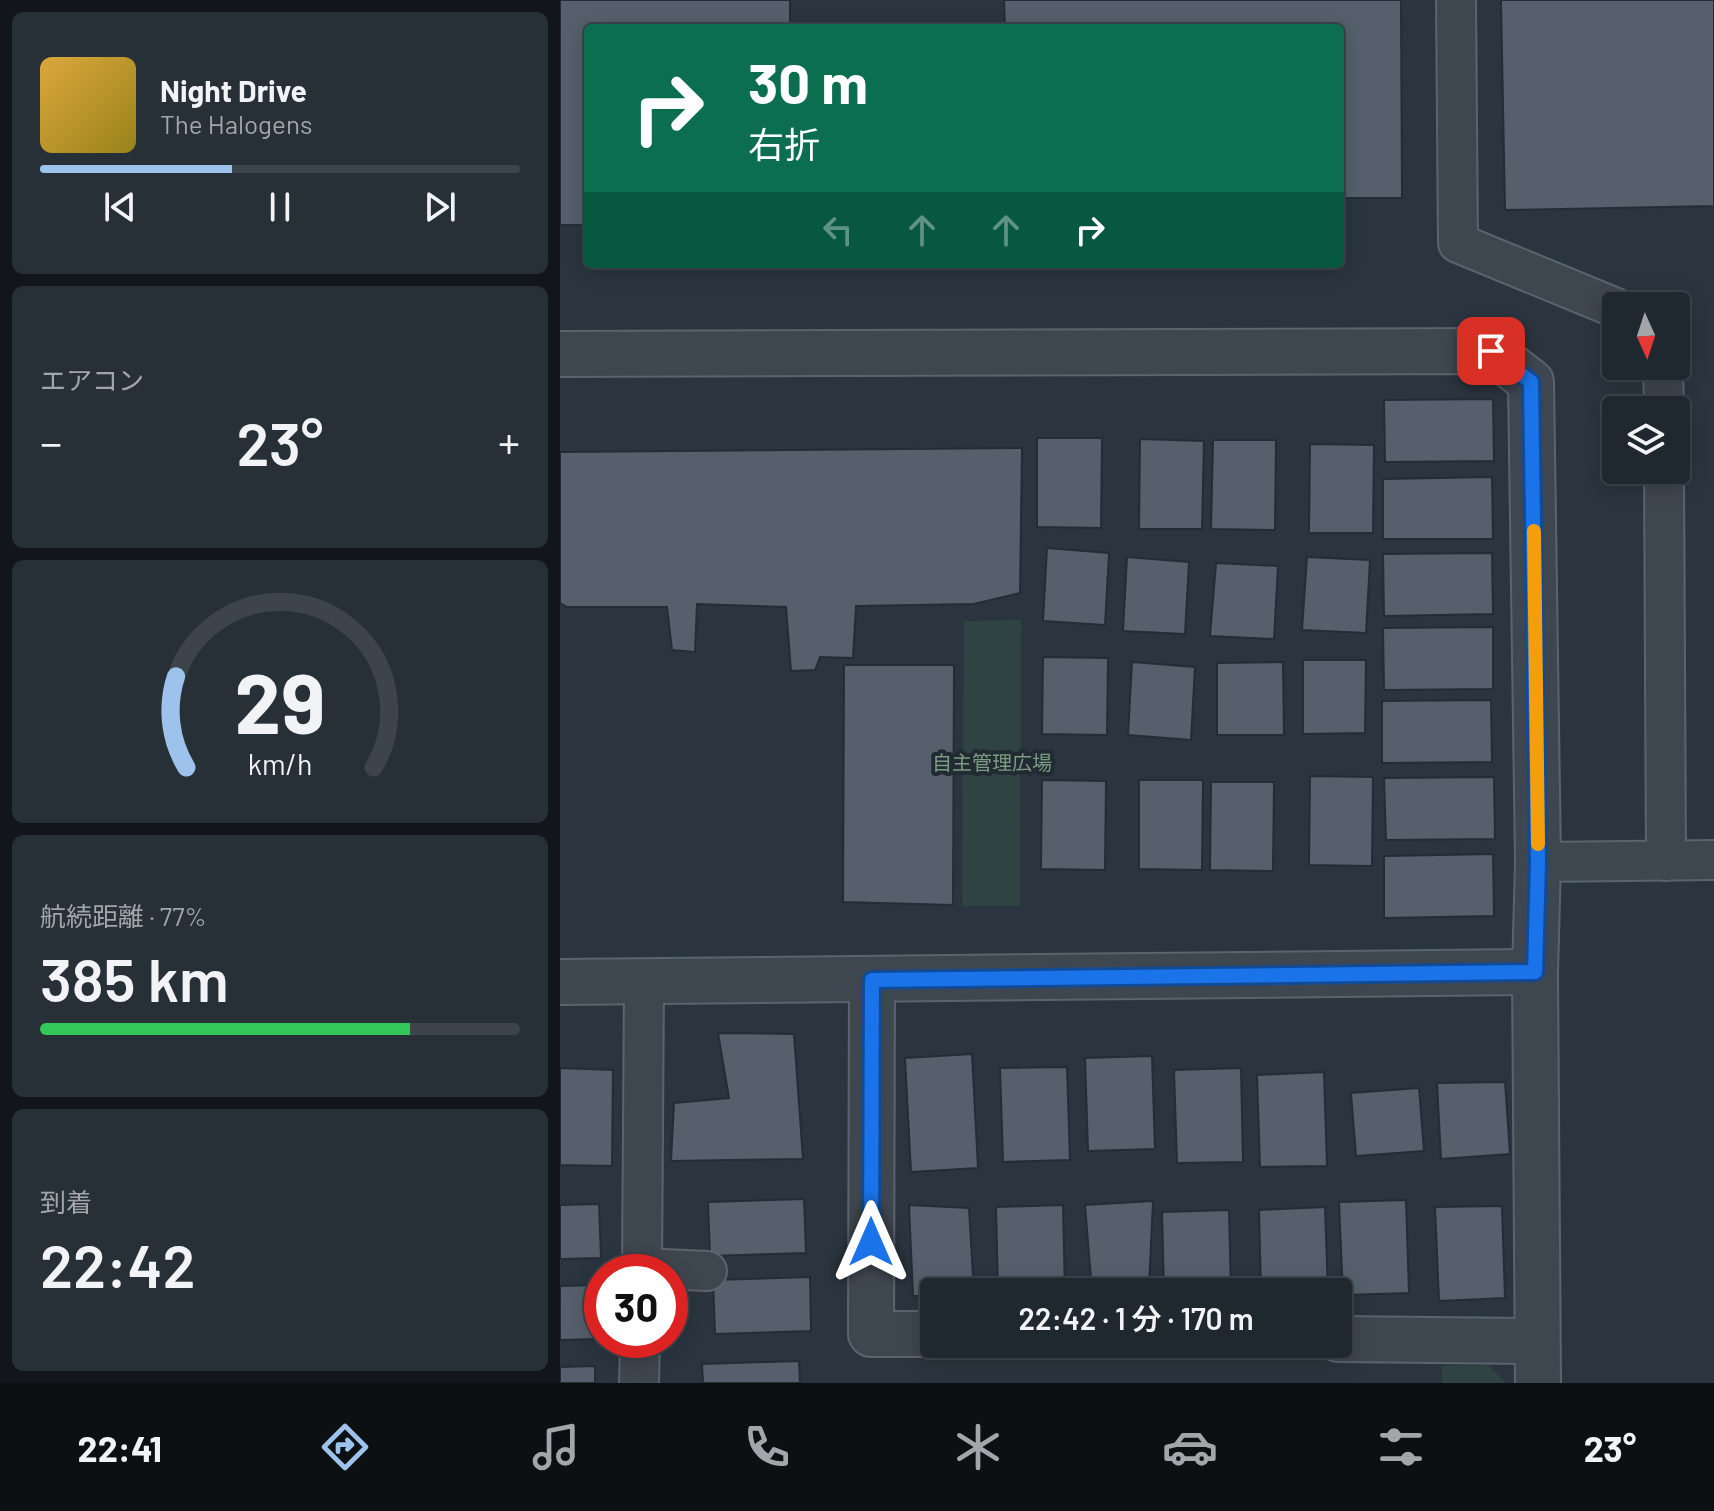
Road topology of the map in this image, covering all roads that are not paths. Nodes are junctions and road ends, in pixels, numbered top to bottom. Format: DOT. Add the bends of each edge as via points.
graph roads {
  1 [pos="1456,0"];
  2 [pos="1602,302"];
  3 [pos="560,354"];
  4 [pos="1664,484"];
  5 [pos="1714,860"];
  6 [pos="1666,861"];
  7 [pos="1538,862"];
  8 [pos="1535,972"];
  9 [pos="872,980"];
  10 [pos="560,982"];
  11 [pos="644,982"];
  12 [pos="642,1254"];
  13 [pos="688,1271"];
  14 [pos="707,1271"];
  15 [pos="920,1334"];
  16 [pos="1352,1341"];
  17 [pos="640,1358"];
  18 [pos="1538,1362"];
  19 [pos="639,1383"];
  1 -- 2 [label="lane" via="1458,243"];
  3 -- 7 [label="street" via="1491,351 1531,382"];
  4 -- 6 [label="lane"];
  5 -- 6 [label="lane"];
  6 -- 7 [label="lane"];
  7 -- 8 [label="street"];
  8 -- 9 [label="street"];
  8 -- 18 [label="street"];
  9 -- 11 [label="street"];
  9 -- 15 [label="street" via="871,1334"];
  10 -- 11 [label="street"];
  11 -- 12 [label="lane"];
  13 -- 14 [label="lane"];
  16 -- 18 [label="street"];
  17 -- 19 [label="lane"];
}
